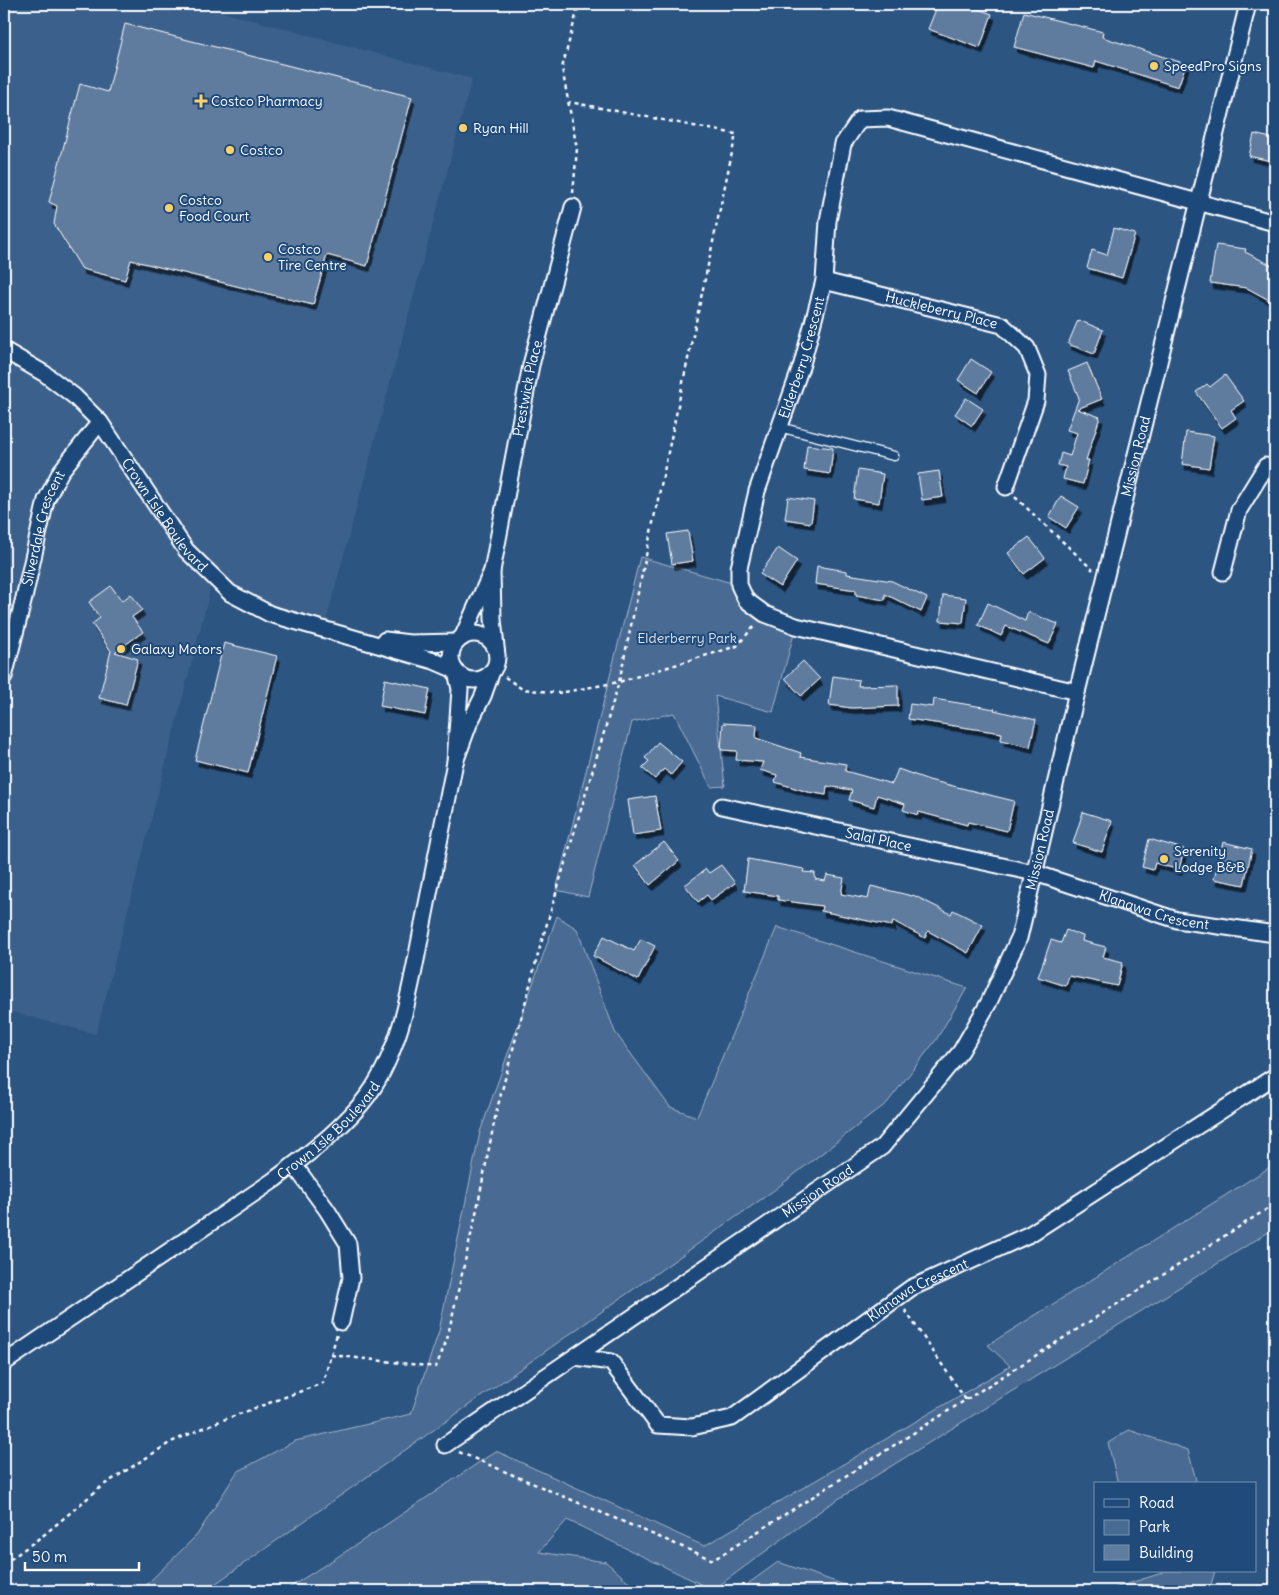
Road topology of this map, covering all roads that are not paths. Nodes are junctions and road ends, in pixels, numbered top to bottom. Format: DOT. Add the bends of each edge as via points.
graph roads {
  1 [pos="1248,4"];
  2 [pos="1271,4"];
  3 [pos="1275,5"];
  4 [pos="1200,202"];
  5 [pos="573,206"];
  6 [pos="1275,223"];
  7 [pos="824,281"];
  8 [pos="4,350"];
  9 [pos="100,422"];
  10 [pos="779,427"];
  11 [pos="894,456"];
  12 [pos="1275,468"];
  13 [pos="1006,487"];
  14 [pos="492,572"];
  15 [pos="1222,572"];
  16 [pos="354,637"];
  17 [pos="459,640"];
  18 [pos="494,665"];
  19 [pos="456,671"];
  20 [pos="4,677"];
  21 [pos="1078,692"];
  22 [pos="455,762"];
  23 [pos="722,806"];
  24 [pos="1035,873"];
  25 [pos="1275,934"];
  26 [pos="1275,1076"];
  27 [pos="294,1165"];
  28 [pos="341,1322"];
  29 [pos="574,1357"];
  30 [pos="4,1364"];
  31 [pos="445,1446"];
  1 -- 4 [label="street, Mission Road"];
  2 -- 3 [label="lane"];
  4 -- 6 [label="street"];
  4 -- 7 [label="street, Elderberry Crescent" via="888,118 860,120 843,144 828,220"];
  4 -- 21 [label="street, Mission Road"];
  5 -- 14 [label="street, Prestwick Place" via="531,365"];
  7 -- 10 [label="street, Elderberry Crescent" via="802,364"];
  7 -- 13 [label="street, Huckleberry Place" via="1002,325 1027,348 1038,375 1036,401"];
  8 -- 9 [label="street, Crown Isle Boulevard" via="45,374"];
  9 -- 16 [label="street, Crown Isle Boulevard" via="186,550 230,593 270,614"];
  9 -- 20 [label="street, Silverdale Crescent" via="61,470 46,500"];
  10 -- 11 [label="lane"];
  10 -- 21 [label="street, Elderberry Crescent" via="757,491 739,568 740,585 746,600 765,614 796,626"];
  12 -- 15 [label="street" via="1266,466 1239,510"];
  14 -- 17 [label="street, Prestwick Place"];
  14 -- 18 [label="street, Prestwick Place"];
  16 -- 17 [label="street, Crown Isle Boulevard" via="410,642"];
  16 -- 19 [label="street, Crown Isle Boulevard" via="434,661"];
  17 -- 18 [label="street, Crown Isle Boulevard" via="477,634 491,642 495,648"];
  17 -- 19 [label="street, Prestwick Place" via="451,655"];
  18 -- 19 [label="street" via="483,678 476,680 464,678"];
  18 -- 22 [label="street, Crown Isle Boulevard"];
  19 -- 22 [label="street, Crown Isle Boulevard" via="460,690"];
  21 -- 24 [label="street, Mission Road"];
  22 -- 27 [label="street, Crown Isle Boulevard" via="405,1009 390,1056 369,1093 343,1125"];
  23 -- 24 [label="street, Salal Place"];
  24 -- 25 [label="street, Klanawa Crescent" via="1177,920"];
  24 -- 29 [label="street, Mission Road" via="1019,938 988,1004 961,1051 882,1146"];
  26 -- 29 [label="street, Klanawa Crescent" via="1030,1234 911,1288 732,1418 692,1427 658,1425 611,1362"];
  27 -- 28 [label="street" via="328,1210 348,1244 351,1278"];
  27 -- 30 [label="street, Crown Isle Boulevard"];
  29 -- 31 [label="street, Mission Road"];
}
